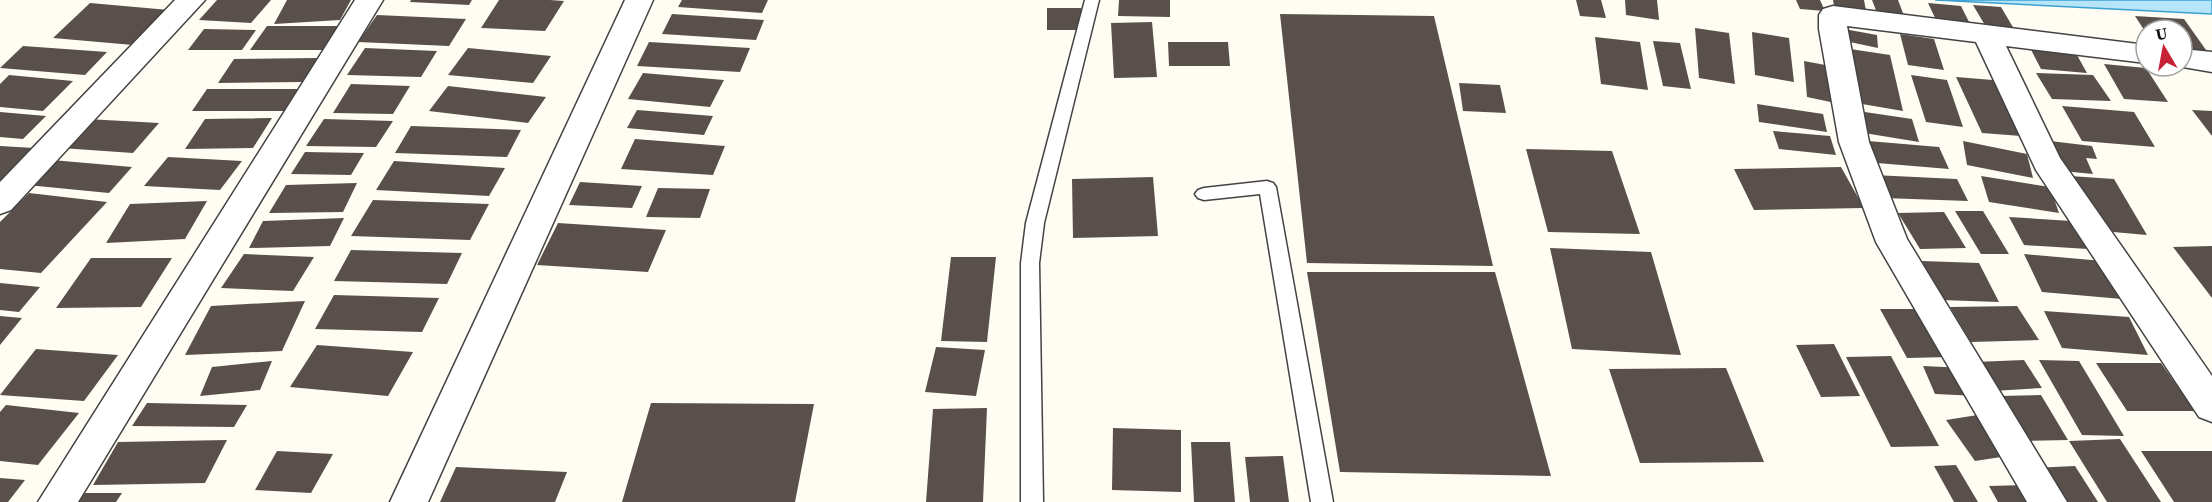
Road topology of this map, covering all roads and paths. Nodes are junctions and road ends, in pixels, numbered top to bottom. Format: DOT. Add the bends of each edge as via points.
graph roads {
  1 [pos="191,0"];
  2 [pos="369,0"];
  3 [pos="639,0"];
  4 [pos="1092,0"];
  5 [pos="1986,34"];
  6 [pos="2134,52"];
  7 [pos="2194,60"];
  8 [pos="2212,62"];
  9 [pos="1204,194"];
  10 [pos="0,202"];
  11 [pos="2212,406"];
  12 [pos="57,502"];
  13 [pos="409,502"];
  14 [pos="1032,502"];
  15 [pos="1322,502"];
  16 [pos="2048,502"];
  1 -- 10 [label="street"];
  2 -- 12 [label="street"];
  3 -- 13 [label="street"];
  4 -- 14 [label="lane" via="1035,222 1030,263"];
  5 -- 6 [label="street"];
  5 -- 11 [label="street" via="2047,162"];
  5 -- 16 [label="street" via="1833,15 1854,142 1892,242"];
  7 -- 8 [label="street"];
  9 -- 15 [label="lane" via="1267,187"];
}
